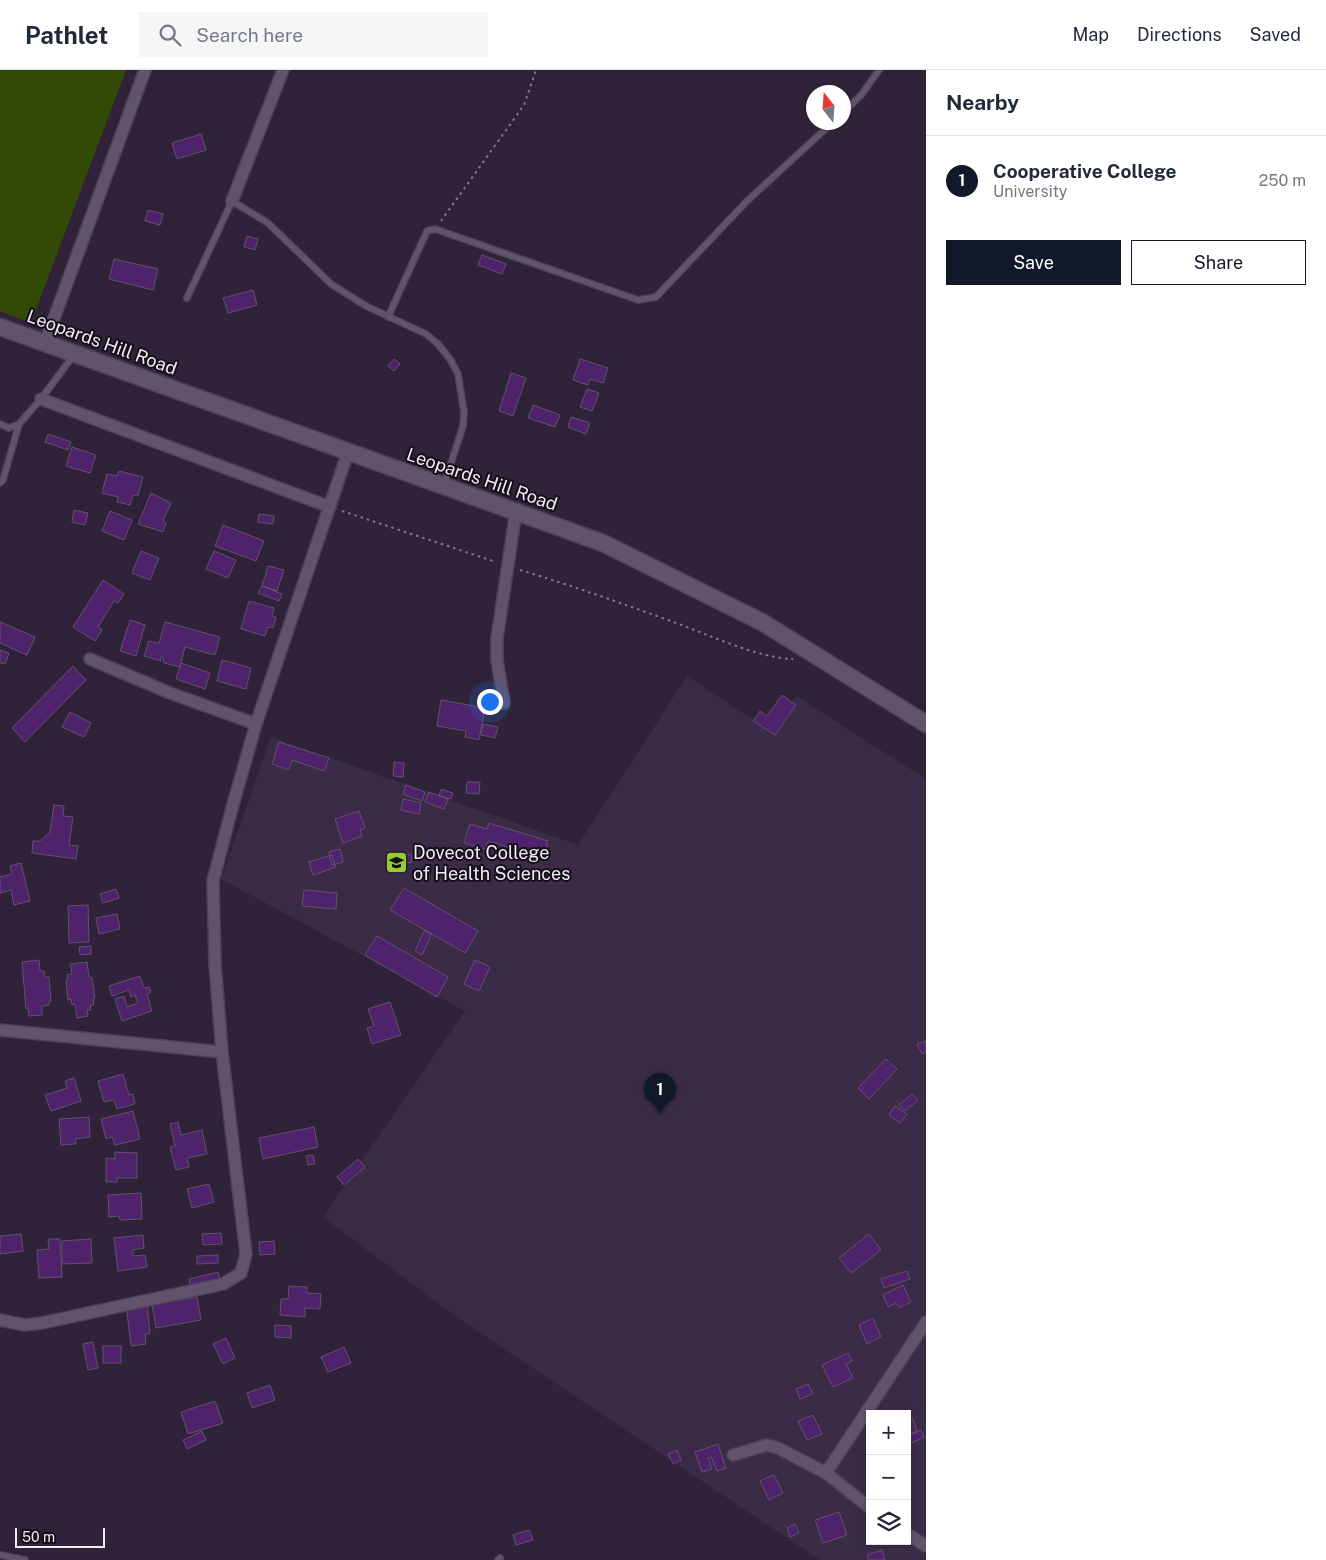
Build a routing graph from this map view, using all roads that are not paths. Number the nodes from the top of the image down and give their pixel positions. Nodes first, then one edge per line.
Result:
1 (145, 70) edge
2 (282, 70) edge
3 (879, 70) edge
4 (851, 105) edge
5 (823, 130) edge
6 (232, 201) junction
7 (187, 298) dead end
8 (388, 317) junction
9 (0, 327) edge
10 (45, 342) junction
11 (75, 353) junction
12 (41, 399) junction
13 (0, 424) edge
14 (19, 424) junction
15 (348, 452) junction
16 (0, 483) edge
17 (444, 487) junction
18 (330, 507) junction
19 (516, 511) junction
20 (90, 660) dead end
21 (504, 703) dead end
22 (256, 724) junction
23 (926, 724) edge
24 (0, 1030) edge
25 (222, 1052) junction
26 (0, 1320) edge
27 (926, 1322) edge
28 (733, 1454) dead end
29 (826, 1473) junction
30 (866, 1505) edge
31 (911, 1537) edge
32 (926, 1546) edge
33 (0, 1555) edge
34 (25, 1560) edge

1 - 10 street
2 - 6 street
3 - 4 lane
5 - 8 lane
6 - 7 lane
6 - 8 lane
8 - 17 lane
9 - 10 main road, Leopards Hill Road
10 - 11 main road, Leopards Hill Road
11 - 12 lane
11 - 15 main road, Leopards Hill Road
12 - 14 lane
12 - 18 street
13 - 14 lane
14 - 16 lane
15 - 17 main road, Leopards Hill Road
15 - 18 street
17 - 19 main road, Leopards Hill Road
18 - 22 street
19 - 21 street
19 - 23 main road, Leopards Hill Road
20 - 22 street
22 - 25 street
24 - 25 street
25 - 26 street
27 - 29 street
28 - 29 street
29 - 30 street
31 - 32 street
33 - 34 lane

